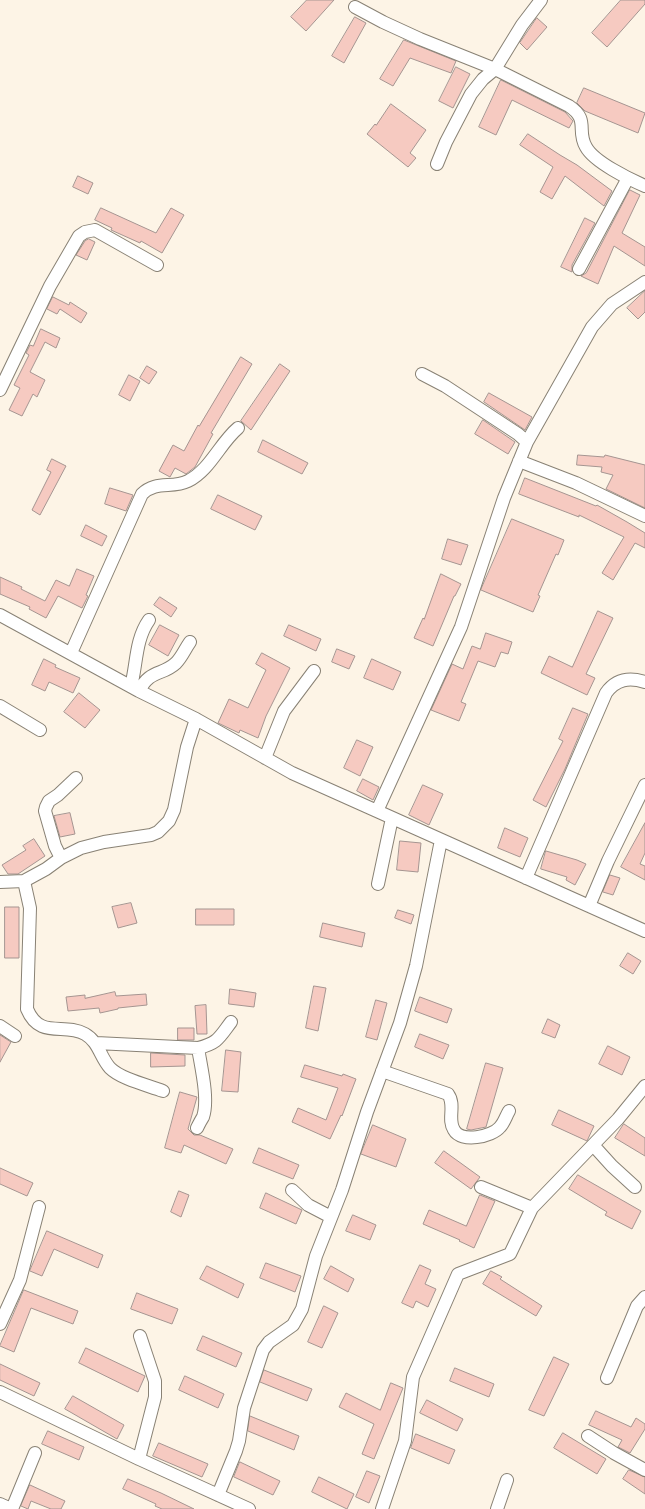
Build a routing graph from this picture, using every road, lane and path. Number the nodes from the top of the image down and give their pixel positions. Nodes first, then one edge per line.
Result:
1 (541, 0) edge
2 (355, 7) dead end
3 (495, 69) junction
4 (437, 164) dead end
5 (628, 178) junction
6 (645, 186) edge
7 (157, 265) dead end
8 (579, 269) dead end
9 (645, 282) edge
10 (422, 374) dead end
11 (0, 390) edge
12 (238, 428) dead end
13 (527, 442) junction
14 (519, 461) junction
15 (645, 516) edge
16 (1, 618) edge
17 (149, 620) dead end
18 (190, 642) dead end
19 (72, 654) junction
20 (314, 671) dead end
21 (645, 682) edge
22 (135, 688) junction
23 (0, 706) edge
24 (196, 719) junction
25 (40, 730) dead end
26 (265, 758) junction
27 (76, 778) dead end
28 (645, 785) edge
29 (376, 811) junction
30 (392, 818) junction
31 (440, 840) junction
32 (61, 858) junction
33 (526, 878) junction
34 (24, 880) junction
35 (0, 882) edge
36 (378, 884) dead end
37 (589, 906) junction
38 (645, 931) edge
39 (231, 1022) dead end
40 (0, 1026) edge
41 (15, 1036) dead end
42 (96, 1043) junction
43 (198, 1048) junction
44 (382, 1071) junction
45 (645, 1086) edge
46 (163, 1091) dead end
47 (509, 1111) dead end
48 (197, 1128) dead end
49 (593, 1145) junction
50 (481, 1187) dead end
51 (635, 1187) dead end
52 (292, 1190) dead end
53 (39, 1207) dead end
54 (532, 1208) junction
55 (331, 1217) junction
56 (645, 1297) edge
57 (0, 1324) edge
58 (140, 1336) dead end
59 (607, 1378) dead end
60 (0, 1392) edge
61 (588, 1436) dead end
62 (35, 1453) dead end
63 (139, 1459) junction
64 (645, 1470) edge
65 (507, 1480) dead end
66 (218, 1495) junction
67 (0, 1504) edge
68 (12, 1509) edge
69 (249, 1509) edge
70 (382, 1509) edge
71 (497, 1509) edge

1 - 3 street
2 - 3 street
3 - 4 street
3 - 5 street
5 - 6 street
5 - 8 street
7 - 11 street
9 - 13 street
10 - 13 street
12 - 19 street
13 - 14 street
14 - 15 street
14 - 29 street
16 - 19 street
17 - 22 street
18 - 22 street
19 - 22 street
20 - 26 street
21 - 33 street
22 - 24 street
23 - 25 street
24 - 26 street
24 - 32 street
26 - 29 street
27 - 32 street
28 - 37 street
29 - 30 street
30 - 31 street
30 - 36 street
31 - 33 street
31 - 44 street
32 - 34 street
33 - 37 street
34 - 35 street
34 - 42 street
37 - 38 street
39 - 43 street
40 - 41 street
42 - 43 street
42 - 46 street
43 - 48 street
44 - 47 street
44 - 55 street
45 - 49 street
49 - 51 street
49 - 54 street
50 - 54 street
52 - 55 street
53 - 57 street
54 - 70 street
55 - 66 street
56 - 59 street
58 - 63 street
60 - 63 street
61 - 64 street
62 - 68 street
63 - 66 street
65 - 71 street
66 - 69 street
67 - 68 street

